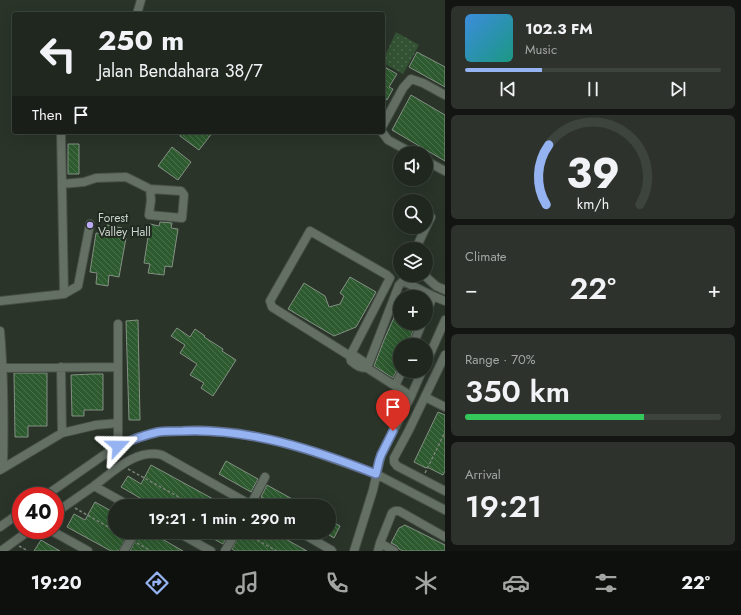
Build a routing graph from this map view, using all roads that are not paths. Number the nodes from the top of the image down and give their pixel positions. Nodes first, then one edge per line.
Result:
1 (141, 0) edge
2 (138, 12) edge
3 (445, 94) edge
4 (385, 121) edge
5 (61, 134) edge
6 (384, 134) edge
7 (399, 146) edge
8 (433, 165) edge
9 (445, 171) edge
10 (62, 184) junction
11 (150, 189) junction
12 (90, 224) dead end
13 (432, 282) edge
14 (445, 290) edge
15 (64, 294) junction
16 (434, 296) joint
17 (0, 301) edge
18 (445, 301) edge
19 (445, 320) edge
20 (118, 324) dead end
21 (0, 331) edge
22 (433, 347) edge
23 (445, 355) edge
24 (350, 356) junction
25 (118, 366) junction
26 (62, 367) junction
27 (3, 368) junction
28 (367, 368) junction
29 (399, 378) edge
30 (419, 378) edge
31 (395, 386) junction
32 (411, 396) junction
33 (425, 397) junction
34 (2, 407) edge
35 (445, 407) edge
36 (118, 423) junction
37 (62, 433) junction
38 (118, 446) junction
39 (2, 469) edge
40 (376, 474) junction
41 (265, 477) dead end
42 (94, 486) junction
43 (58, 487) edge
44 (445, 492) edge
45 (117, 499) edge
46 (239, 499) edge
47 (254, 499) edge
48 (64, 507) edge
49 (445, 510) edge
50 (12, 518) edge
51 (0, 527) edge
52 (445, 537) edge
53 (64, 538) edge
54 (18, 539) edge
55 (131, 539) edge
56 (190, 539) edge
57 (232, 539) edge
58 (312, 539) edge
59 (379, 547) edge
60 (332, 550) edge
61 (1, 551) edge
62 (88, 551) edge
63 (124, 551) edge
64 (211, 551) edge
65 (225, 551) edge
66 (354, 551) edge
67 (394, 551) edge

1 - 2 street
3 - 4 street
5 - 10 street
6 - 7 street
8 - 9 street
10 - 11 street
10 - 15 street
11 - 11 street
12 - 15 street
13 - 14 street
15 - 17 street
16 - 18 street
16 - 28 street
19 - 22 street
20 - 25 street
21 - 27 street
23 - 33 street
24 - 24 street
24 - 28 street
25 - 26 street
25 - 36 street
26 - 27 street
26 - 37 street
27 - 34 street
28 - 31 street
29 - 31 street
30 - 32 street
31 - 32 street
32 - 40 street
33 - 35 street
33 - 44 street
34 - 39 street
36 - 37 street
36 - 38 street
37 - 39 street
38 - 40 street
38 - 43 street
40 - 49 street
40 - 66 street
41 - 47 street
42 - 45 street
42 - 46 street
42 - 48 street
50 - 51 street
52 - 59 street
53 - 62 street
54 - 61 street
55 - 63 street
56 - 64 street
57 - 65 street
58 - 60 street
59 - 67 street

